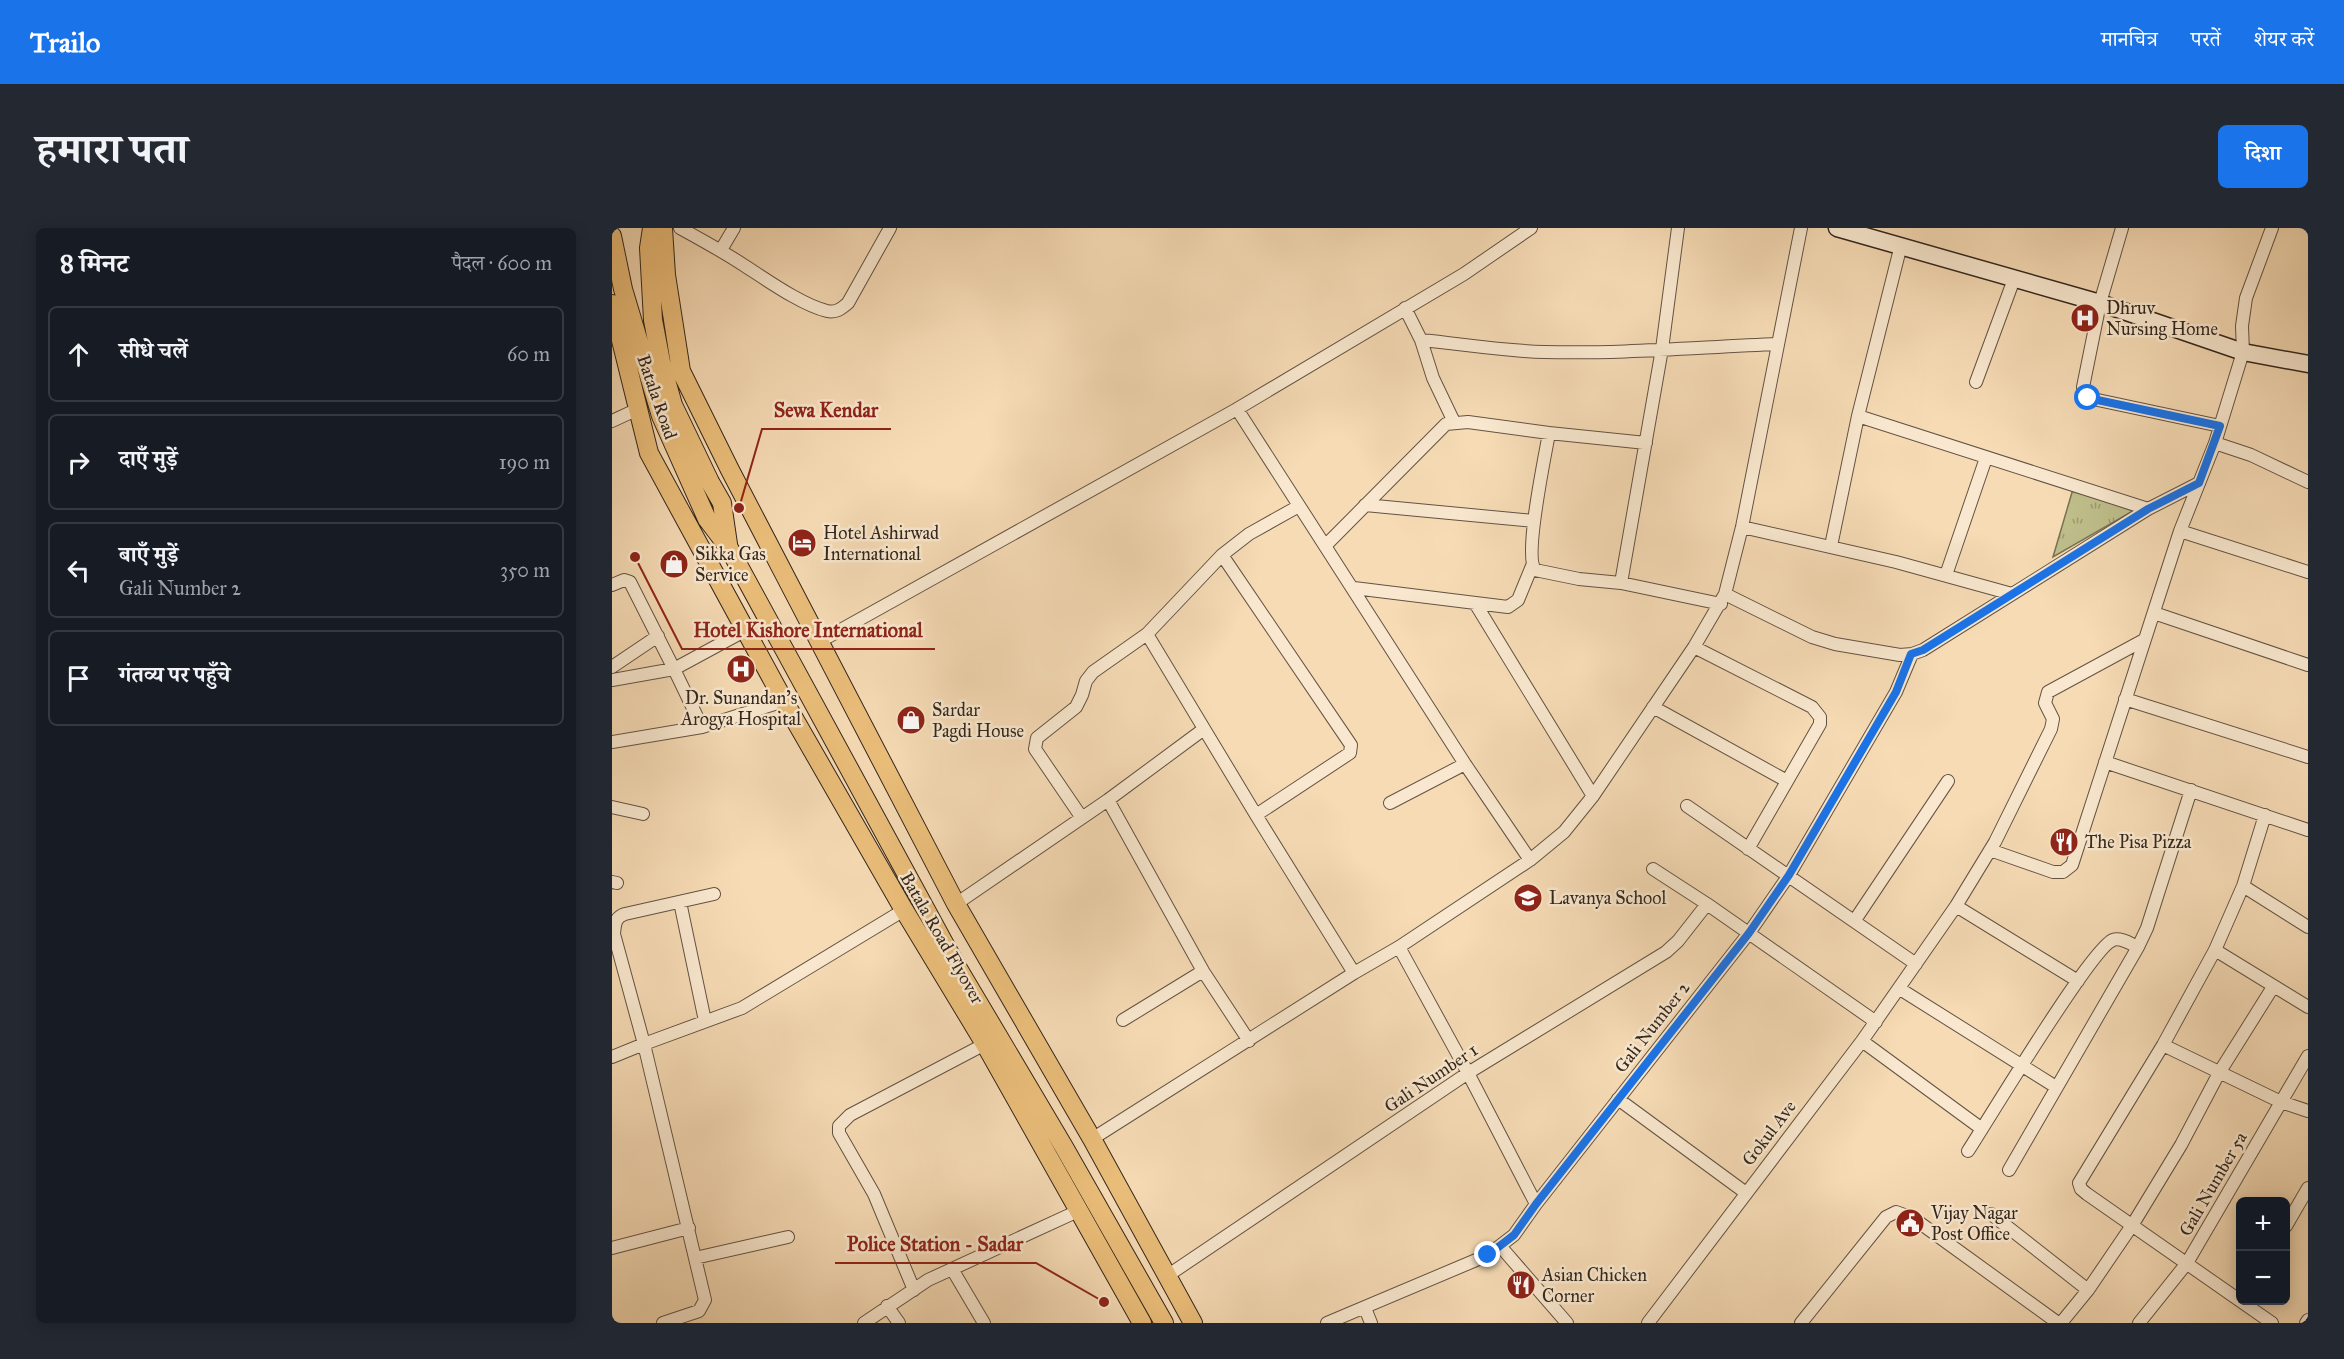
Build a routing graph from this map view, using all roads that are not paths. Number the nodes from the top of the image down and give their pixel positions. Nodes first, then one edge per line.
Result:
1 (652, 228) edge
2 (663, 228) edge
3 (680, 228) edge
4 (734, 228) edge
5 (890, 228) edge
6 (1531, 228) edge
7 (1678, 228) edge
8 (1801, 228) edge
9 (2122, 228) edge
10 (2272, 228) edge
11 (1842, 229) edge
12 (612, 236) edge
13 (1901, 245) junction
14 (721, 250) junction
15 (618, 267) junction
16 (650, 273) junction
17 (2014, 279) junction
18 (2100, 303) junction
19 (612, 304) edge
20 (1405, 308) junction
21 (1421, 340) junction
22 (1778, 344) junction
23 (1662, 349) junction
24 (2243, 352) junction
25 (2308, 364) edge
26 (1976, 382) dead end
27 (638, 409) junction
28 (1237, 409) junction
29 (1858, 416) junction
30 (612, 421) edge
31 (1454, 422) junction
32 (2220, 426) junction
33 (1550, 433) junction
34 (1646, 443) junction
35 (2215, 443) junction
36 (1986, 458) junction
37 (730, 470) junction
38 (710, 482) junction
39 (2308, 482) edge
40 (2199, 483) junction
41 (1365, 505) junction
42 (1299, 506) junction
43 (2148, 509) junction
44 (1534, 520) junction
45 (1742, 528) junction
46 (2180, 531) junction
47 (1326, 545) junction
48 (1830, 546) junction
49 (729, 548) junction
50 (1221, 555) junction
51 (1532, 566) junction
52 (2308, 572) edge
53 (1946, 575) junction
54 (1621, 584) junction
55 (612, 585) edge
56 (1354, 588) junction
57 (2012, 594) junction
58 (1723, 599) junction
59 (1476, 603) junction
60 (2154, 613) junction
61 (746, 630) junction
62 (1147, 634) junction
63 (658, 636) junction
64 (2144, 640) junction
65 (819, 642) junction
66 (1694, 647) junction
67 (1911, 654) junction
68 (2308, 665) edge
69 (612, 666) edge
70 (674, 669) junction
71 (612, 680) edge
72 (2125, 699) junction
73 (784, 701) junction
74 (1653, 707) junction
75 (702, 728) junction
76 (1204, 729) junction
77 (612, 742) edge
78 (2308, 757) edge
79 (2105, 762) junction
80 (1466, 764) junction
81 (1787, 781) junction
82 (1948, 781) dead end
83 (2192, 790) junction
84 (1593, 796) junction
85 (1108, 800) junction
86 (1390, 803) dead end
87 (1688, 806) dead end
88 (612, 807) edge
89 (643, 814) dead end
90 (2265, 815) junction
91 (1256, 816) junction
92 (1082, 818) junction
93 (2308, 830) edge
94 (1748, 849) junction
95 (1990, 850) junction
96 (1530, 860) junction
97 (1653, 869) dead end
98 (1789, 875) junction
99 (2243, 886) junction
100 (714, 894) dead end
101 (680, 902) junction
102 (956, 904) junction
103 (1707, 904) junction
104 (1956, 906) junction
105 (904, 910) junction
106 (1855, 920) junction
107 (2308, 927) edge
108 (1749, 933) junction
109 (1399, 947) junction
110 (2138, 947) junction
111 (2215, 950) junction
112 (1916, 964) junction
113 (1203, 971) junction
114 (1354, 973) junction
115 (2078, 981) junction
116 (2273, 987) junction
117 (1899, 989) junction
118 (2308, 1007) edge
119 (1123, 1020) dead end
120 (705, 1021) junction
121 (1876, 1022) junction
122 (1249, 1041) junction
123 (1862, 1041) junction
124 (644, 1044) junction
125 (985, 1044) junction
126 (2163, 1045) junction
127 (2308, 1056) edge
128 (612, 1057) edge
129 (2021, 1065) junction
130 (1468, 1073) junction
131 (2219, 1073) junction
132 (2056, 1087) junction
133 (1618, 1099) junction
134 (2282, 1102) junction
135 (2308, 1112) edge
136 (1982, 1129) junction
137 (1092, 1139) junction
138 (1968, 1152) dead end
139 (2009, 1170) dead end
140 (2308, 1188) edge
141 (1746, 1193) junction
142 (1536, 1204) junction
143 (1078, 1211) junction
144 (1991, 1214) dead end
145 (2290, 1219) edge
146 (2133, 1224) junction
147 (688, 1228) junction
148 (788, 1237) dead end
149 (1501, 1247) junction
150 (612, 1248) edge
151 (695, 1258) junction
152 (2187, 1263) junction
153 (952, 1269) junction
154 (1167, 1276) junction
155 (914, 1290) junction
156 (2088, 1290) junction
157 (2236, 1297) edge
158 (2247, 1305) edge
159 (887, 1306) junction
160 (1365, 1308) junction
161 (686, 1320) edge
162 (663, 1323) edge
163 (864, 1323) edge
164 (899, 1323) edge
165 (984, 1323) edge
166 (1142, 1323) edge
167 (1164, 1323) edge
168 (1193, 1323) edge
169 (1327, 1323) edge
170 (1371, 1323) edge
171 (1567, 1323) edge
172 (1648, 1323) edge
173 (1801, 1323) edge
174 (2059, 1323) edge
175 (2139, 1323) edge
176 (2272, 1323) edge

1 - 16 main road
2 - 37 main road
3 - 14 street
4 - 14 street
5 - 14 street
6 - 20 street
7 - 23 street
8 - 22 street
9 - 18 street
10 - 24 street
11 - 13 street
12 - 15 main road, Batala Road
13 - 17 street
13 - 29 street
15 - 16 main road
15 - 49 main road, Batala Road
16 - 38 main road
17 - 18 street
17 - 26 street
18 - 24 street
18 - 32 street
19 - 27 main road
20 - 21 street
20 - 28 street
21 - 23 street
21 - 31 street
22 - 23 street
22 - 45 street
23 - 34 street
24 - 25 street
24 - 32 street
27 - 30 street
27 - 61 main road
28 - 42 street
28 - 65 street
29 - 36 street
29 - 48 street
31 - 33 street
31 - 41 street
32 - 35 street
33 - 34 street
33 - 44 street
34 - 54 street
35 - 39 street
35 - 40 street
36 - 43 street
36 - 53 street
37 - 38 main road
37 - 65 main road
38 - 49 main road
40 - 43 street
40 - 46 street
41 - 44 street
41 - 47 street
42 - 47 street
42 - 50 street
43 - 57 street
44 - 51 street
45 - 48 street
45 - 58 street
46 - 52 street
46 - 60 street
47 - 56 street
48 - 53 street
49 - 167 main road, Batala Road Flyover
50 - 62 street
50 - 91 street
51 - 54 street
51 - 59 street
53 - 57 street
54 - 58 street
55 - 63 street
56 - 59 street
56 - 80 street
57 - 67 street
58 - 66 street
58 - 67 street
59 - 84 street
60 - 64 street
60 - 68 street
61 - 70 street
61 - 73 main road
62 - 76 street
62 - 92 street
63 - 69 street
63 - 70 street
64 - 72 street
64 - 95 street, Gokul Ave
65 - 102 main road
66 - 74 street
66 - 81 street
67 - 98 street, Gali Number 2
70 - 71 street
70 - 75 street
72 - 78 street
72 - 79 street
73 - 75 street
73 - 105 main road
74 - 81 street
74 - 84 street
75 - 77 street
76 - 85 street
76 - 91 street
79 - 83 street
79 - 95 street
80 - 86 street
80 - 96 street
81 - 94 street
82 - 106 street
83 - 90 street
83 - 110 street
84 - 96 street
85 - 92 street
85 - 113 street
87 - 94 street
88 - 89 street
90 - 93 street
90 - 99 street
91 - 114 street
92 - 102 street
94 - 98 street
95 - 104 street, Gokul Ave
96 - 109 street
97 - 103 street
98 - 106 street
98 - 108 street, Gali Number 2
99 - 107 street
99 - 111 street
100 - 101 street
101 - 120 street
101 - 124 street
102 - 137 main road
103 - 108 street
103 - 130 street, Gali Number 1
104 - 112 street, Gokul Ave
104 - 115 street
105 - 120 street
105 - 125 main road
106 - 112 street
108 - 121 street
108 - 133 street, Gali Number 2
109 - 114 street
109 - 130 street
110 - 115 street
110 - 132 street
111 - 116 street
111 - 126 street
112 - 117 street, Gokul Ave
113 - 119 street
113 - 122 street
114 - 122 street
115 - 129 street
116 - 118 street
116 - 131 street
117 - 121 street, Gokul Ave
117 - 129 street
120 - 124 street
121 - 123 street, Gokul Ave
122 - 137 street
123 - 136 street
123 - 141 street, Gokul Ave
124 - 128 street
124 - 147 street
125 - 143 main road
125 - 155 street
126 - 131 street
126 - 146 street
127 - 134 street, Gali Number 5a
129 - 132 street
129 - 136 street
130 - 142 street
130 - 154 street, Gali Number 1
131 - 134 street
131 - 146 street
132 - 139 street
133 - 141 street
133 - 142 street, Gali Number 2
134 - 135 street
134 - 152 street, Gali Number 5a
136 - 138 street
137 - 154 main road
140 - 145 street
141 - 172 street, Gokul Ave
142 - 149 street, Gali Number 2
143 - 153 street
143 - 166 main road
144 - 156 street
146 - 152 street
146 - 156 street
147 - 150 street
147 - 151 street
148 - 151 street
149 - 160 street, Gali Number 2
149 - 171 street
151 - 161 street
152 - 157 street
152 - 175 street, Gali Number 5a
153 - 155 street
153 - 165 street
154 - 168 main road
155 - 159 street
156 - 174 street
158 - 176 street
159 - 163 street
159 - 164 street
160 - 169 street, Gali Number 2
160 - 170 street
161 - 162 street
173 - 174 street

